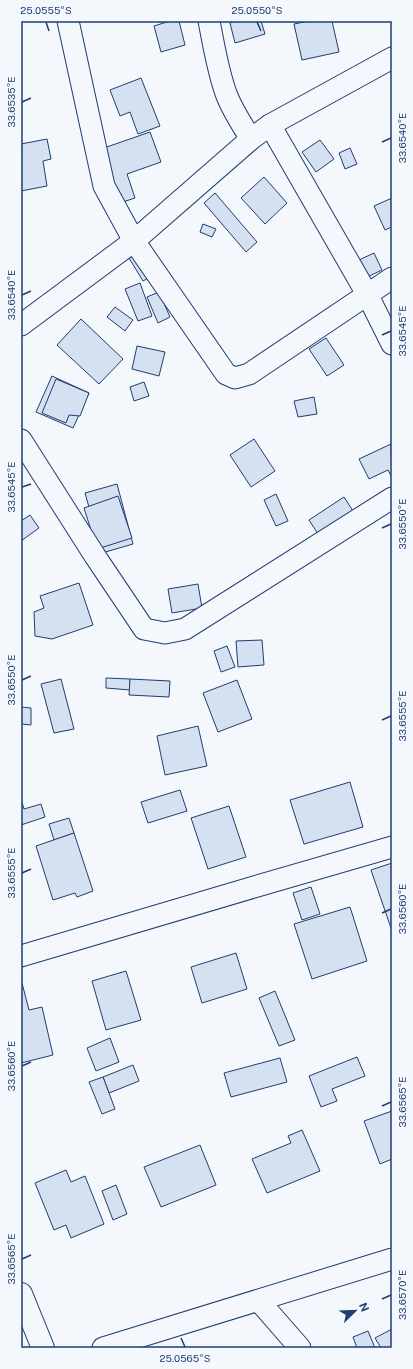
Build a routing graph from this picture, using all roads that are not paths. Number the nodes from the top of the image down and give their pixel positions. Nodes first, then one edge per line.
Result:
1 (68, 21) edge
2 (209, 21) edge
3 (392, 58) edge
4 (270, 125) junction
5 (251, 139) junction
6 (134, 241) junction
7 (392, 278) edge
8 (368, 294) junction
9 (21, 325) edge
10 (392, 344) edge
11 (21, 440) edge
12 (392, 498) edge
13 (392, 848) edge
14 (21, 956) edge
15 (392, 1259) edge
16 (21, 1294) edge
17 (258, 1300) junction
18 (43, 1348) edge
19 (104, 1348) edge
20 (300, 1348) edge

1 - 6 street
2 - 5 street
3 - 4 street
4 - 5 street
4 - 8 street
5 - 6 street
6 - 8 street
6 - 9 street
7 - 8 street
8 - 10 street
11 - 12 street
13 - 14 street
15 - 17 street
16 - 18 highway
17 - 19 street
17 - 20 street

